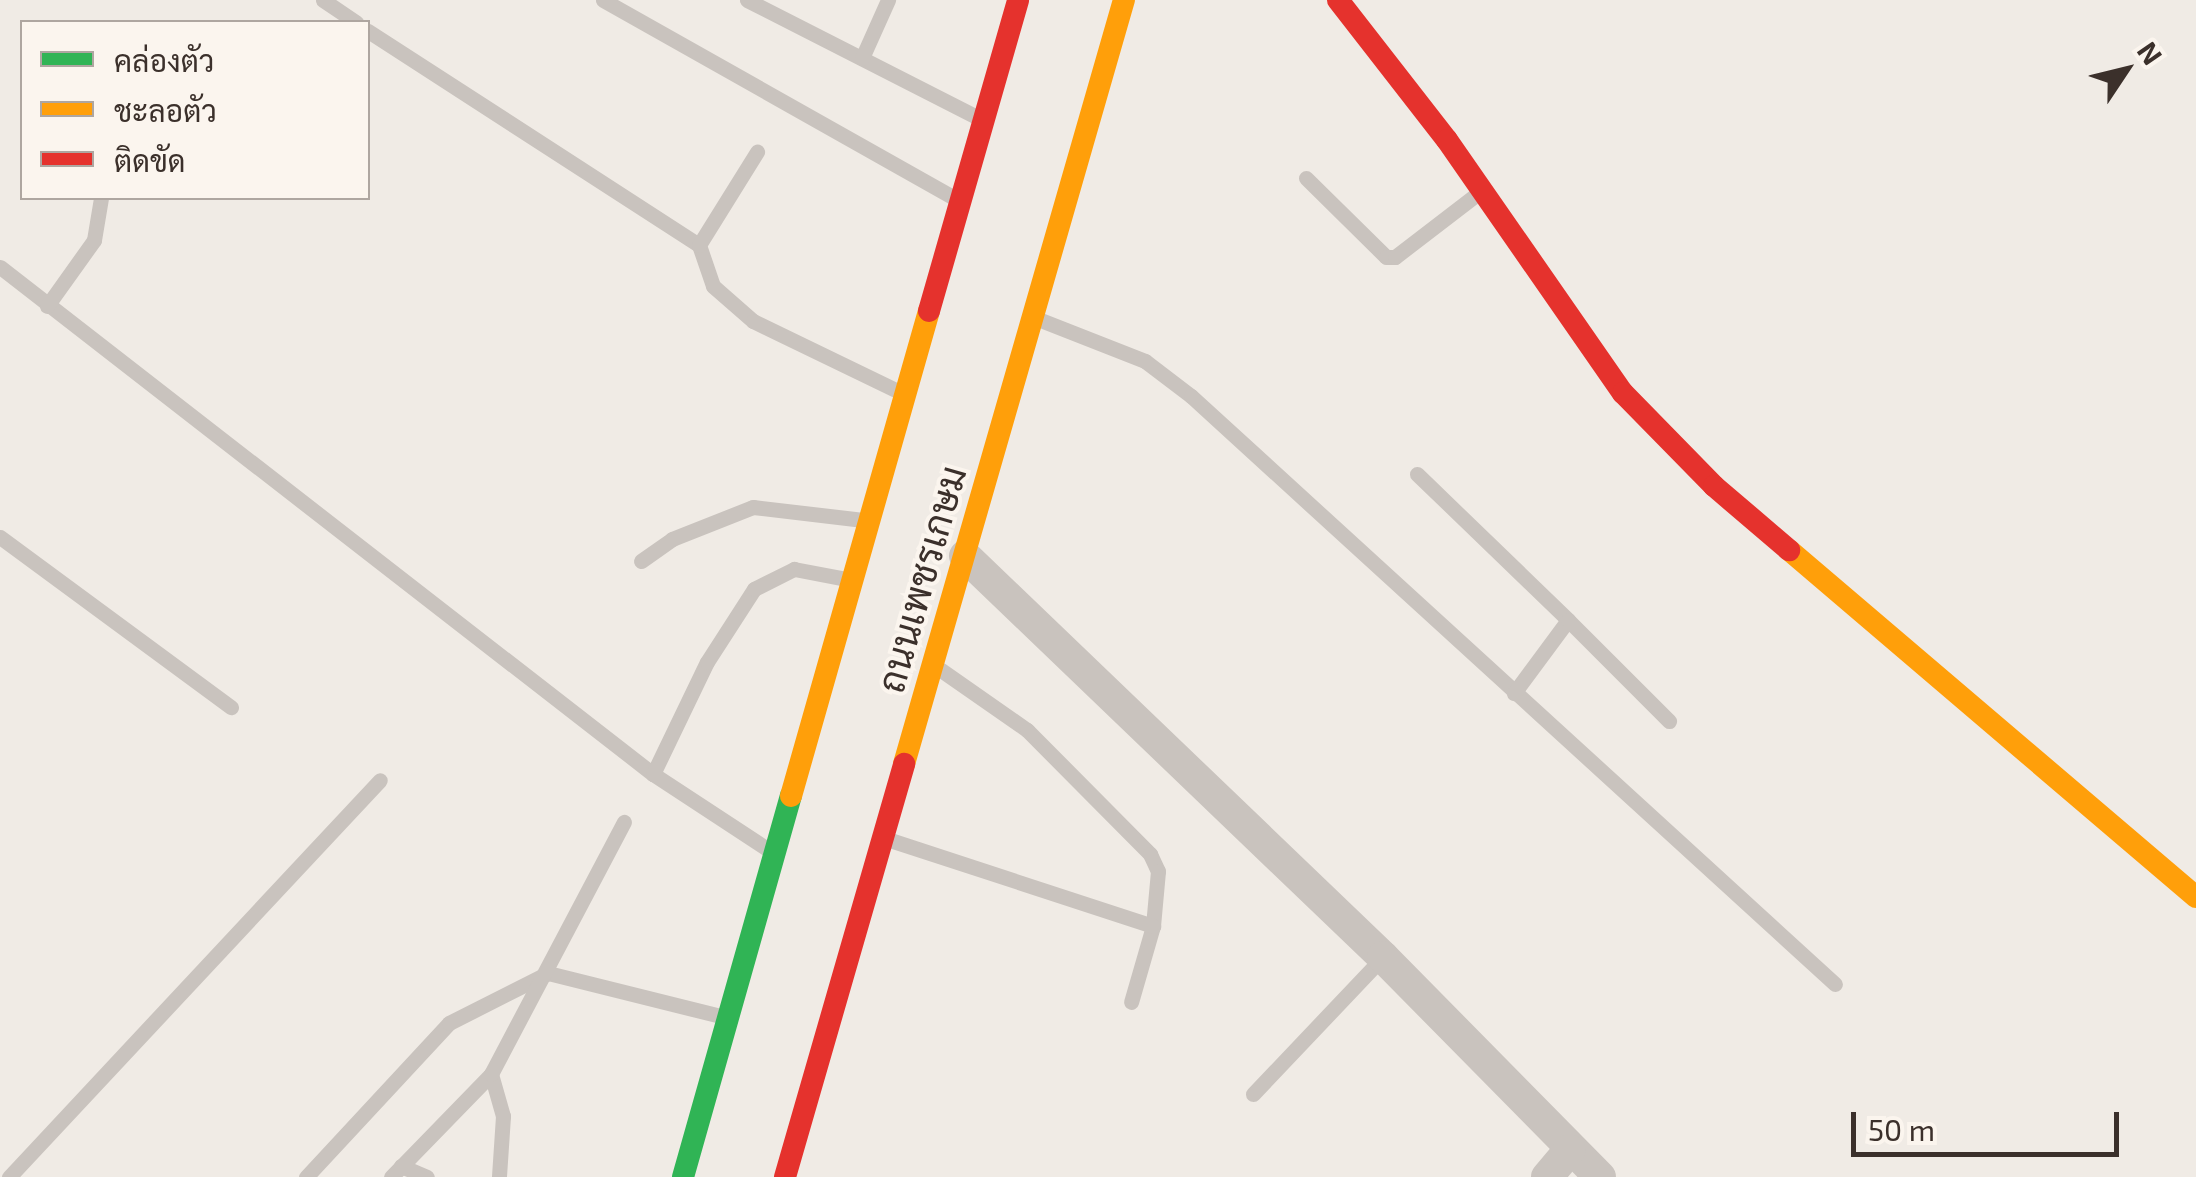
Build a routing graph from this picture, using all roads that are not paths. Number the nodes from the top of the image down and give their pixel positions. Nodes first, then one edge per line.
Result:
1 (323, 0) edge
2 (603, 0) edge
3 (747, 0) edge
4 (888, 0) edge
5 (1018, 0) edge
6 (1124, 0) edge
7 (1347, 4) edge
8 (353, 20) edge
9 (370, 32) edge
10 (862, 58) junction
11 (983, 119) junction
12 (757, 152) dead end
13 (1306, 178) dead end
14 (1482, 190) junction
15 (102, 200) edge
16 (958, 200) junction
17 (699, 245) junction
18 (0, 267) edge
19 (47, 306) junction
20 (1030, 316) junction
21 (904, 394) junction
22 (1417, 474) dead end
23 (868, 520) junction
24 (0, 537) edge
25 (964, 556) junction
26 (641, 561) dead end
27 (853, 580) junction
28 (1568, 620) junction
29 (933, 666) junction
30 (1514, 693) junction
31 (231, 707) dead end
32 (1669, 721) dead end
33 (654, 774) junction
34 (380, 780) dead end
35 (624, 822) dead end
36 (886, 839) junction
37 (777, 856) junction
38 (2196, 897) edge
39 (1153, 926) junction
40 (1383, 956) junction
41 (548, 973) junction
42 (1835, 984) dead end
43 (1131, 1002) dead end
44 (730, 1018) junction
45 (491, 1074) junction
46 (1253, 1094) dead end
47 (1570, 1150) junction
48 (396, 1172) edge
49 (9, 1177) edge
50 (306, 1177) edge
51 (428, 1177) edge
52 (498, 1177) edge
53 (683, 1177) edge
54 (784, 1177) edge
55 (1547, 1177) edge
56 (1600, 1177) edge

1 - 8 lane
2 - 16 lane
3 - 10 lane
4 - 10 lane
5 - 11 main road, ถนนเพชรเกษม
6 - 20 main road, ถนนเพชรเกษม
7 - 14 main road
9 - 17 lane
10 - 11 lane
11 - 16 main road, ถนนเพชรเกษม
12 - 17 lane
13 - 14 lane
14 - 38 main road
15 - 19 lane
16 - 21 main road, ถนนเพชรเกษม
17 - 21 lane
18 - 19 lane
19 - 33 lane
20 - 25 main road, ถนนเพชรเกษม
20 - 30 lane
21 - 23 main road, ถนนเพชรเกษม
22 - 28 lane
23 - 26 lane
23 - 27 main road, ถนนเพชรเกษม
24 - 31 lane
25 - 29 main road, ถนนเพชรเกษม
25 - 40 street
27 - 33 lane
27 - 37 main road, ถนนเพชรเกษม
28 - 30 lane
28 - 32 lane
29 - 36 main road, ถนนเพชรเกษม
29 - 39 lane
30 - 42 lane
33 - 37 lane
34 - 49 lane
35 - 41 lane
36 - 39 lane
36 - 54 main road, ถนนเพชรเกษม
37 - 44 main road, ถนนเพชรเกษม
39 - 43 lane
40 - 46 lane
40 - 47 street
41 - 44 lane
41 - 45 lane
41 - 50 lane
44 - 53 main road, ถนนเพชรเกษม
45 - 48 lane
45 - 52 lane
47 - 55 street
47 - 56 street
48 - 51 lane

